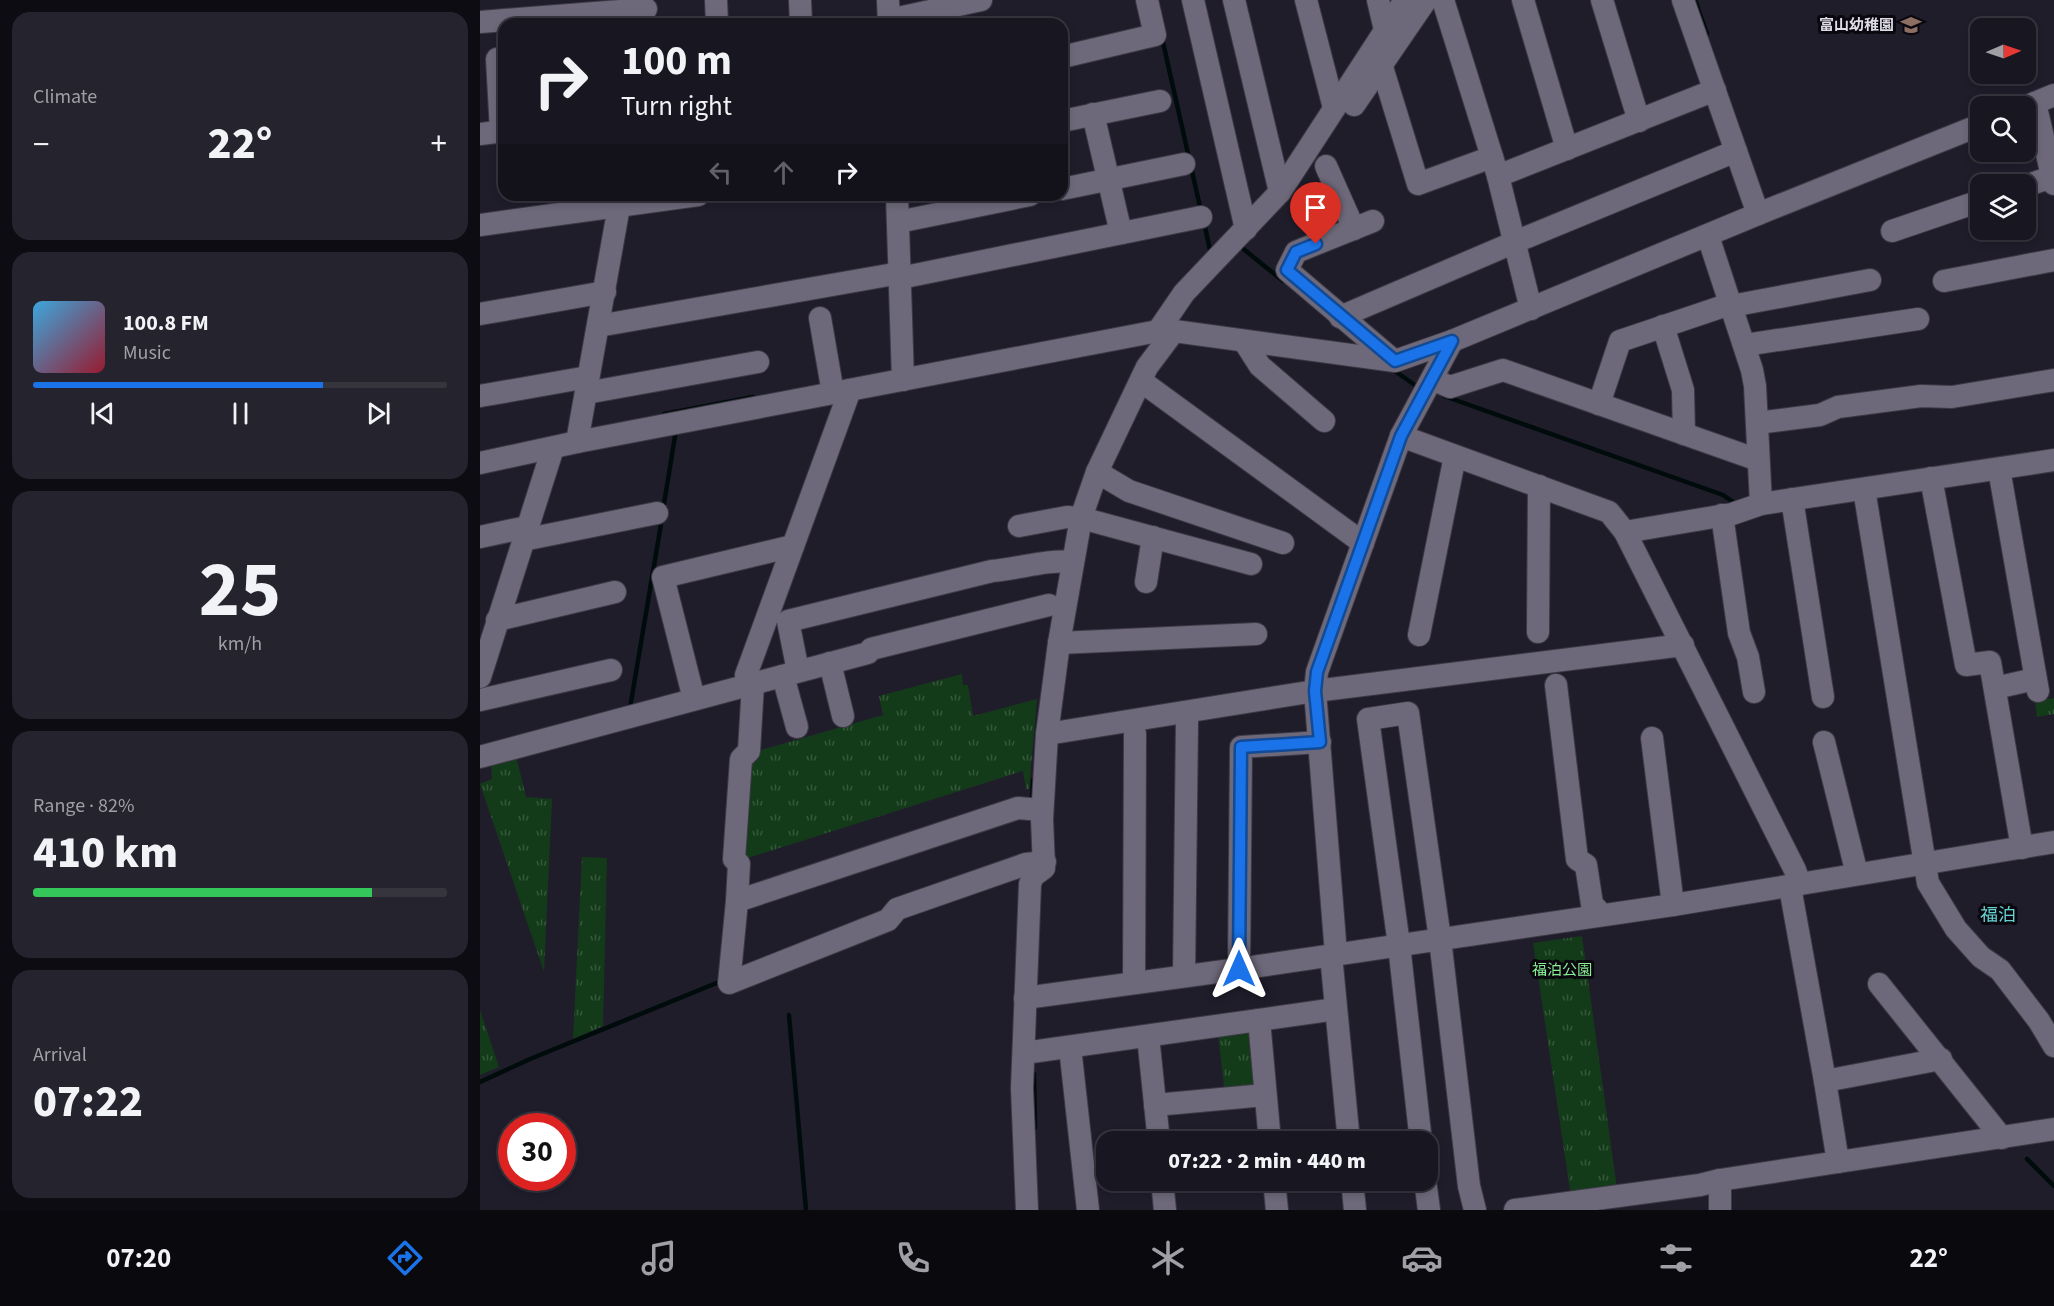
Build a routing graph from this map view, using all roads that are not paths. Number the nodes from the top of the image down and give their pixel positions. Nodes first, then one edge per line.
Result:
1 (716, 0) edge
2 (800, 0) edge
3 (981, 0) edge
4 (1147, 0) edge
5 (1193, 0) edge
6 (1234, 0) edge
7 (1306, 0) edge
8 (1378, 0) edge
9 (1405, 0) edge
10 (1426, 0) edge
11 (1443, 0) edge
12 (1523, 0) edge
13 (1602, 0) edge
14 (1683, 0) edge
15 (646, 11) edge
16 (888, 15) edge
17 (540, 18) edge
18 (717, 18) edge
19 (801, 18) edge
20 (498, 21) edge
21 (480, 22) edge
22 (1391, 34) junction
23 (1068, 56) edge
24 (494, 60) edge
25 (1381, 64) junction
26 (1715, 90) junction
27 (1160, 101) dead end
28 (2038, 102) edge
29 (1344, 107) junction
30 (1093, 114) junction
31 (1068, 120) edge
32 (1639, 120) junction
33 (1970, 129) edge
34 (495, 132) edge
35 (1567, 149) junction
36 (1736, 151) junction
37 (1184, 164) dead end
38 (1326, 166) dead end
39 (1495, 166) junction
40 (1108, 179) junction
41 (2053, 180) edge
42 (2036, 184) edge
43 (1068, 188) edge
44 (1280, 192) junction
45 (620, 201) edge
46 (897, 201) edge
47 (1001, 201) edge
48 (1970, 204) edge
49 (1758, 214) junction
50 (1201, 217) dead end
51 (898, 222) junction
52 (480, 225) edge
53 (1246, 229) junction
54 (1892, 231) dead end
55 (1121, 234) junction
56 (1708, 236) junction
57 (1515, 242) junction
58 (2054, 260) edge
59 (900, 276) junction
60 (1870, 280) dead end
61 (1944, 281) dead end
62 (605, 292) junction
63 (1735, 305) junction
64 (1531, 309) junction
65 (480, 314) edge
66 (1340, 317) junction
67 (820, 318) dead end
68 (1918, 320) dead end
69 (598, 326) junction
70 (1663, 326) junction
71 (1166, 331) junction
72 (1244, 340) junction
73 (1452, 341) junction
74 (1750, 345) junction
75 (1395, 361) junction
76 (758, 362) dead end
77 (903, 374) junction
78 (2054, 380) edge
79 (1141, 381) junction
80 (587, 385) junction
81 (837, 387) junction
82 (1427, 387) junction
83 (480, 396) edge
84 (1599, 404) junction
85 (1324, 421) dead end
86 (1762, 423) junction
87 (1684, 434) junction
88 (578, 436) junction
89 (1401, 436) junction
90 (553, 448) junction
91 (1455, 456) junction
92 (1758, 460) junction
93 (2054, 460) edge
94 (480, 463) edge
95 (1097, 472) junction
96 (1999, 474) junction
97 (1933, 484) junction
98 (1539, 486) junction
99 (1865, 493) junction
100 (1793, 504) junction
101 (1741, 510) junction
102 (657, 513) dead end
103 (1075, 518) junction
104 (1019, 526) dead end
105 (522, 530) junction
106 (1624, 532) junction
107 (480, 537) edge
108 (1153, 537) junction
109 (1283, 543) dead end
110 (1363, 543) junction
111 (793, 546) junction
112 (1067, 562) junction
113 (1251, 564) dead end
114 (1146, 582) dead end
115 (615, 592) dead end
116 (1049, 605) dead end
117 (492, 614) edge
118 (1538, 632) dead end
119 (1256, 634) dead end
120 (1419, 634) dead end
121 (1059, 643) junction
122 (1683, 645) junction
123 (830, 663) junction
124 (794, 668) junction
125 (611, 670) dead end
126 (480, 677) edge
127 (748, 681) junction
128 (1556, 685) dead end
129 (1995, 688) junction
130 (1315, 691) junction
131 (693, 692) junction
132 (1754, 692) dead end
133 (1823, 697) dead end
134 (480, 700) edge
135 (843, 716) dead end
136 (1187, 721) dead end
137 (797, 727) dead end
138 (1047, 734) junction
139 (1135, 734) dead end
140 (1652, 738) dead end
141 (1320, 742) junction
142 (1824, 742) dead end
143 (480, 758) edge
144 (1034, 809) junction
145 (2054, 842) edge
146 (2022, 848) junction
147 (1045, 862) junction
148 (1925, 869) junction
149 (1857, 874) junction
150 (1793, 892) junction
151 (737, 901) junction
152 (1673, 905) junction
153 (1730, 911) dead end
154 (1602, 915) junction
155 (1441, 945) junction
156 (1400, 951) junction
157 (1333, 958) junction
158 (1239, 969) junction
159 (1184, 976) junction
160 (1134, 983) junction
161 (1879, 984) dead end
162 (1031, 997) junction
163 (1336, 1009) junction
164 (1259, 1020) junction
165 (1148, 1036) junction
166 (2054, 1046) edge
167 (1070, 1047) junction
168 (1030, 1053) junction
169 (1941, 1059) junction
170 (1825, 1080) junction
171 (1265, 1095) junction
172 (1155, 1105) junction
173 (2054, 1129) edge
174 (1158, 1131) edge
175 (1268, 1131) edge
176 (1348, 1131) edge
177 (1420, 1131) edge
178 (2002, 1138) junction
179 (1838, 1162) junction
180 (1163, 1191) edge
181 (1275, 1191) edge
182 (1353, 1191) edge
183 (1426, 1191) edge
184 (1720, 1192) edge
185 (1027, 1210) edge
186 (1088, 1210) edge
187 (1165, 1210) edge
188 (1277, 1210) edge
189 (1355, 1210) edge
190 (1429, 1210) edge
191 (1475, 1210) edge
192 (1515, 1210) edge

1 - 18 street
2 - 19 street
3 - 16 street
4 - 23 street
5 - 53 street
6 - 44 street
7 - 29 street
8 - 22 street
9 - 22 street
10 - 22 street
11 - 39 street
12 - 35 street
13 - 32 street
14 - 26 street
15 - 17 street
20 - 21 street
22 - 25 street
22 - 29 street
24 - 34 street
25 - 29 street
25 - 39 street
26 - 32 street
26 - 36 street
27 - 30 street
28 - 41 street
29 - 44 street
30 - 31 street
30 - 40 street
32 - 35 street
33 - 49 street
35 - 39 street
36 - 49 street
36 - 57 street
37 - 40 street
38 - 66 street
39 - 57 street
40 - 43 street
40 - 55 street
41 - 42 street
44 - 53 street
45 - 52 street
45 - 62 street
46 - 51 street
47 - 51 street
48 - 54 street
49 - 56 street
50 - 55 street
51 - 59 street
53 - 71 street
55 - 59 street
56 - 63 street
56 - 64 street
57 - 64 street
57 - 66 street
58 - 61 street
59 - 69 street
59 - 77 street
60 - 63 street
62 - 65 street
62 - 69 street
63 - 70 street
63 - 74 street
64 - 73 street
66 - 75 street
67 - 81 street
68 - 74 street
69 - 80 street
70 - 84 street
70 - 87 street
71 - 72 street
71 - 77 street
71 - 79 street
72 - 75 street
72 - 85 street
73 - 75 street
73 - 82 street
74 - 86 street
76 - 80 street
77 - 81 street
78 - 86 street
79 - 95 street
79 - 110 street
80 - 83 street
80 - 88 street
81 - 88 street
81 - 111 street
82 - 84 street
82 - 89 street
84 - 87 street
86 - 92 street
87 - 92 street
88 - 90 street
89 - 91 street
89 - 110 street
90 - 94 street
90 - 105 street
91 - 98 street
91 - 120 street
92 - 101 street
93 - 96 street
95 - 103 street
95 - 109 street
96 - 97 street
96 - 129 street
97 - 99 street
97 - 129 street
98 - 106 street
98 - 118 street
99 - 100 street
99 - 148 street
100 - 101 street
100 - 133 street
101 - 106 street
101 - 132 street
102 - 105 street
103 - 104 street
103 - 108 street
103 - 112 street
105 - 107 street
105 - 117 street
106 - 122 street
108 - 113 street
108 - 114 street
110 - 130 street
111 - 127 street
111 - 131 street
112 - 121 street
112 - 124 street
115 - 117 street
116 - 123 street
117 - 126 street
119 - 121 street
121 - 138 street
122 - 130 street
122 - 150 street
123 - 124 street
123 - 135 street
124 - 127 street
124 - 137 street
125 - 134 street
127 - 131 street
127 - 151 street
128 - 154 street
129 - 146 street
130 - 138 street
130 - 141 street
131 - 143 street
136 - 159 street
138 - 144 street
139 - 160 street
140 - 152 street
141 - 157 street
141 - 158 street
142 - 149 street
144 - 147 street
144 - 151 street
145 - 146 street
146 - 148 street
147 - 151 street
147 - 162 street
148 - 149 street
148 - 166 street
149 - 150 street
150 - 152 street
150 - 153 street
150 - 170 street
152 - 154 street
154 - 155 street
155 - 156 street
155 - 156 street
155 - 191 street
156 - 157 street
156 - 177 street
157 - 158 street
157 - 163 street
158 - 159 street
159 - 160 street
160 - 162 street
161 - 169 street
162 - 168 street
163 - 164 street
163 - 176 street
164 - 165 street
164 - 171 street
165 - 167 street
165 - 172 street
167 - 168 street
167 - 186 street
168 - 185 street
169 - 170 street
169 - 178 street
170 - 179 street
171 - 172 street
171 - 175 street
172 - 174 street
173 - 178 street
178 - 179 street
179 - 184 street
180 - 187 street
181 - 188 street
182 - 189 street
183 - 190 street
184 - 192 street

